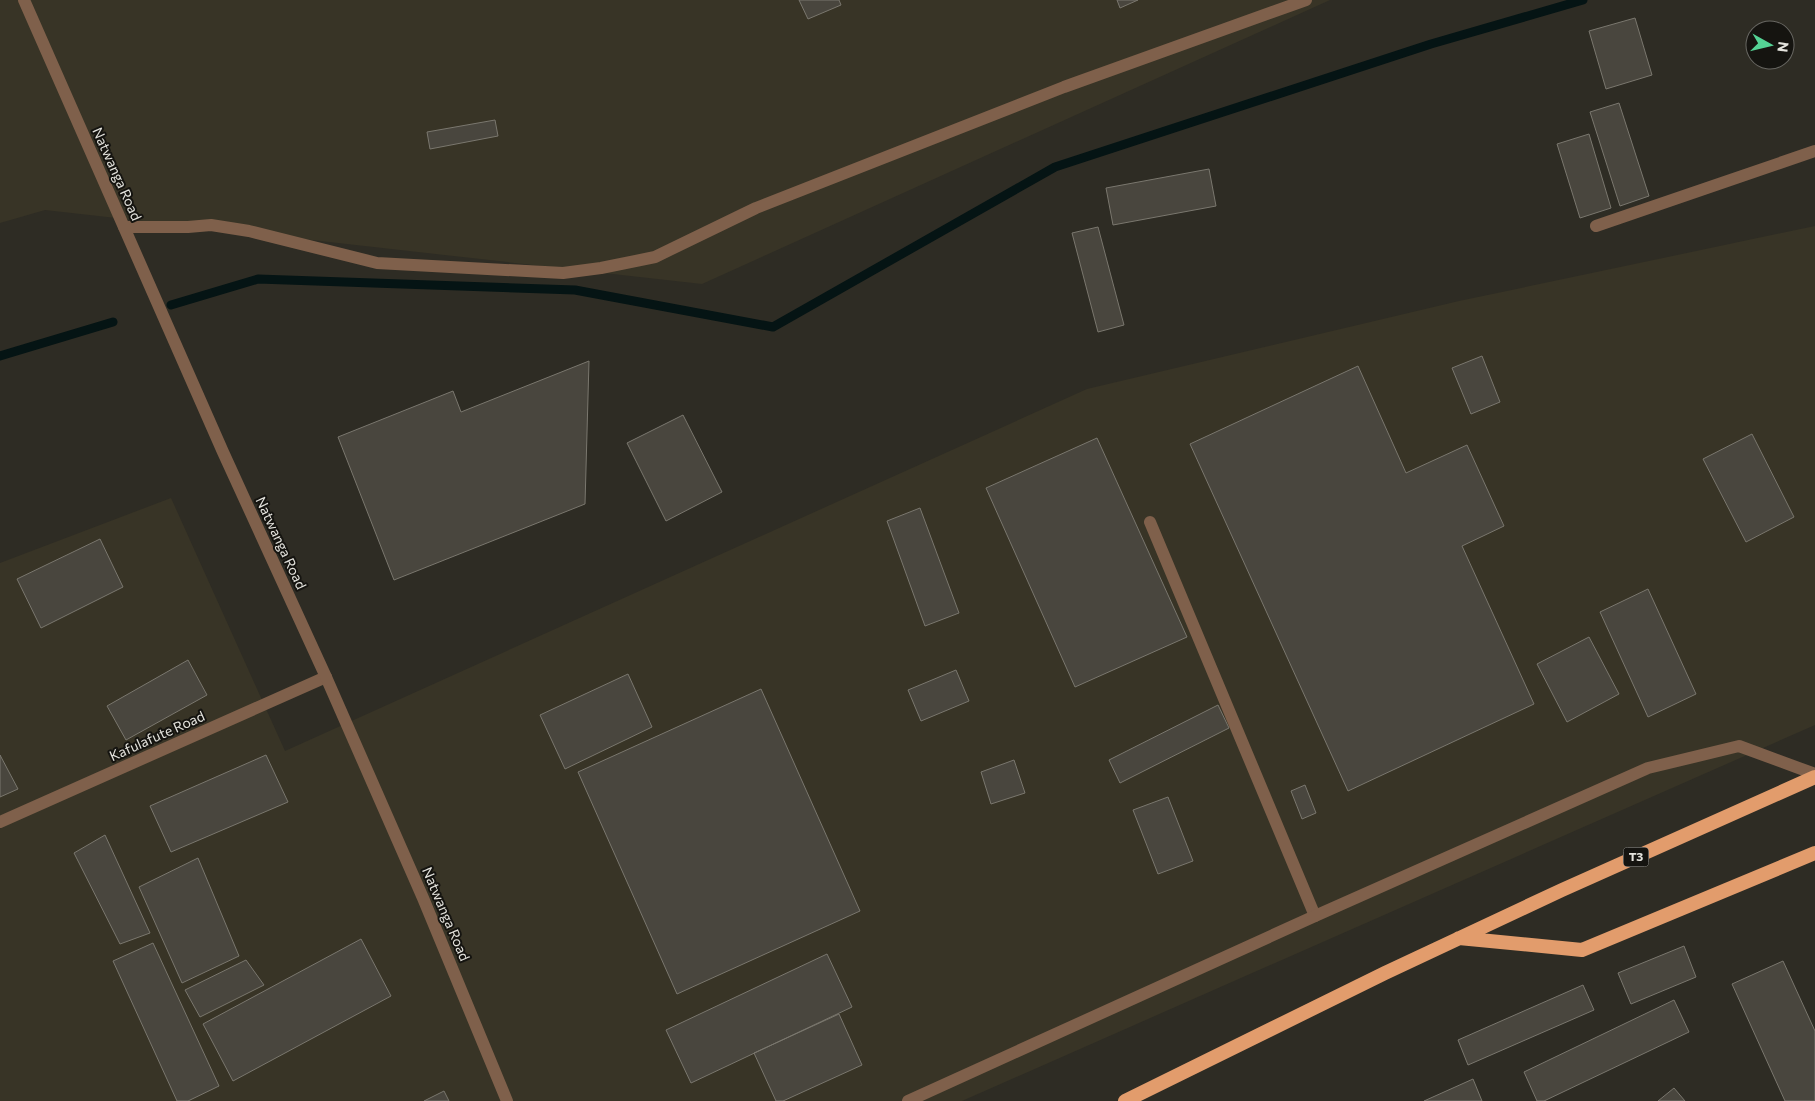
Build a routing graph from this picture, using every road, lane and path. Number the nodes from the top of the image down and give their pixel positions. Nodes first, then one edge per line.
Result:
1 (24, 0) edge
2 (1306, 0) edge
3 (1815, 151) edge
4 (1596, 226) dead end
5 (124, 227) junction
6 (1150, 522) dead end
7 (326, 677) junction
8 (1815, 776) edge
9 (0, 822) edge
10 (1815, 853) edge
11 (1315, 916) junction
12 (1458, 938) junction
13 (507, 1101) edge
14 (908, 1101) edge
15 (1125, 1101) edge

1 - 5 street, Natwanga Road
2 - 5 street
3 - 4 street
5 - 7 street, Natwanga Road
6 - 11 street
7 - 9 street, Kafulafute Road
7 - 13 street, Natwanga Road
8 - 11 street
8 - 12 highway, T3
10 - 12 highway
11 - 14 street
12 - 15 highway, T3

